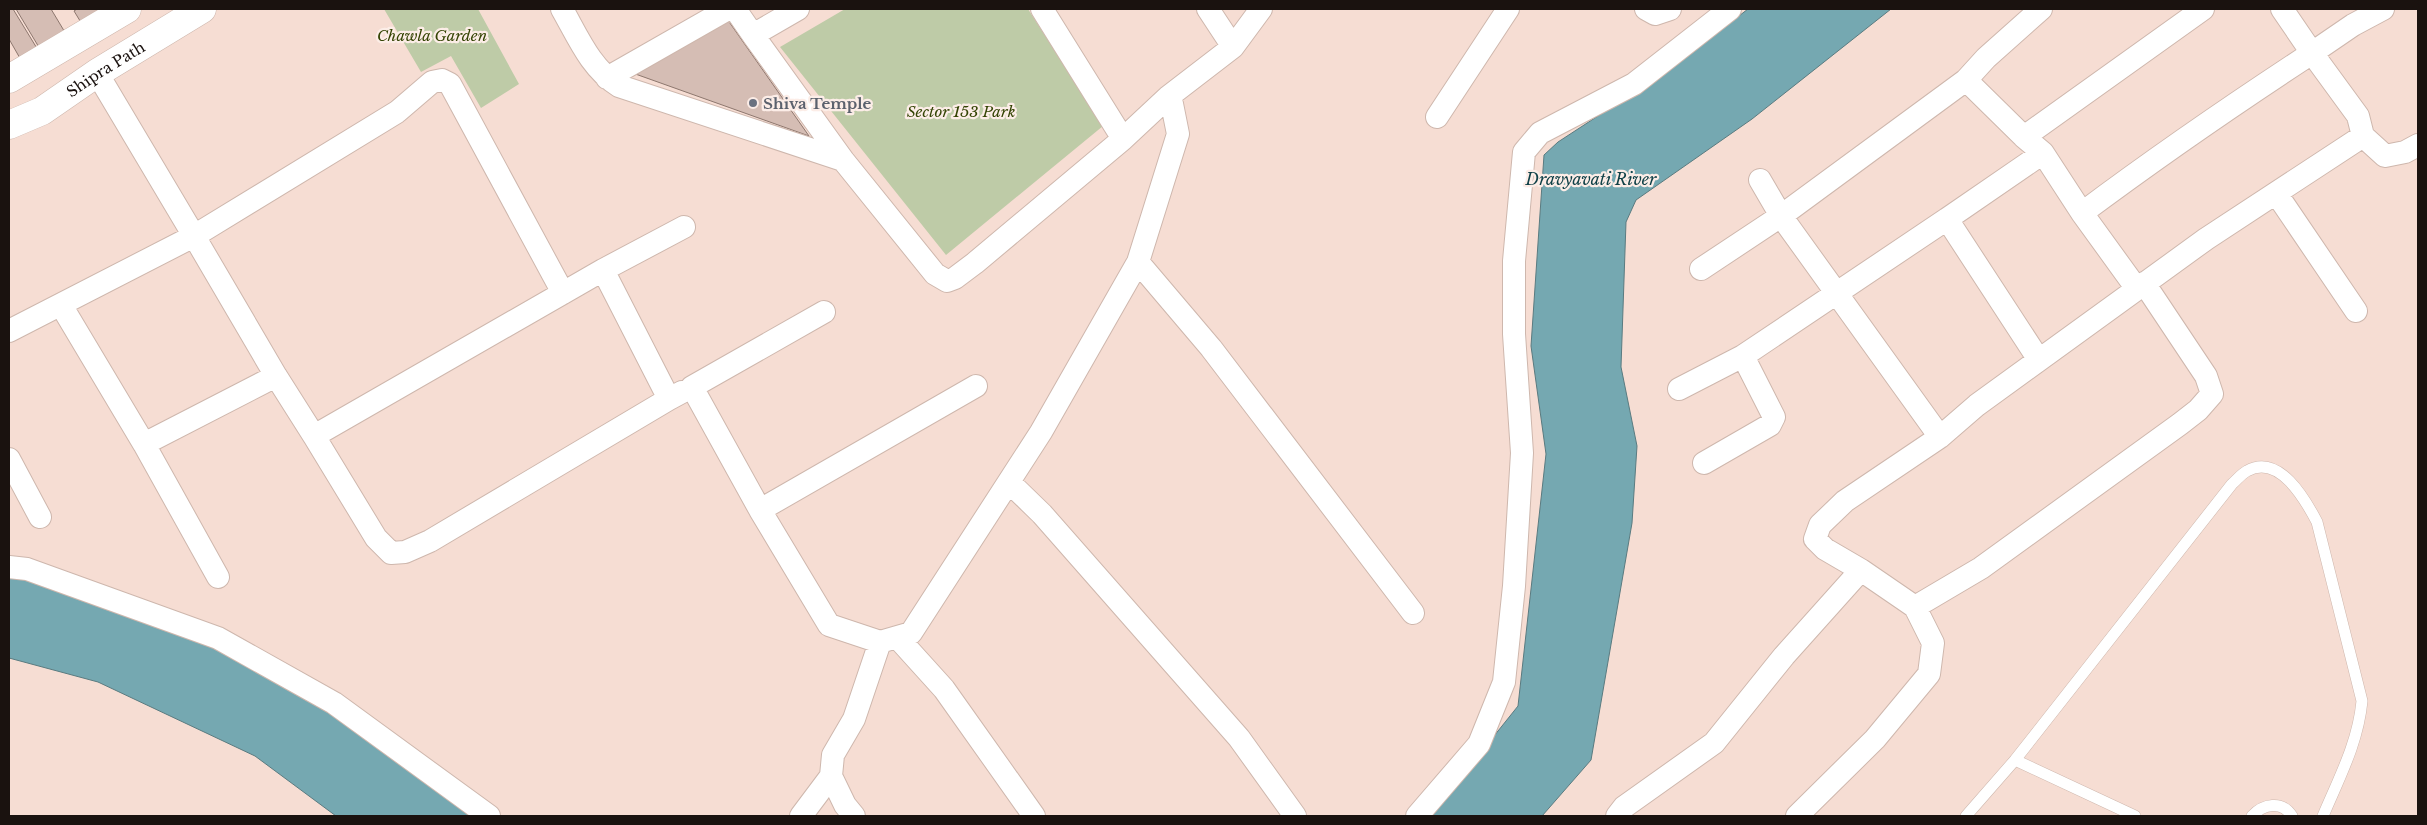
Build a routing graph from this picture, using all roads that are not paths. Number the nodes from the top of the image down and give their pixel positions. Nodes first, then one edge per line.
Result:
1 (127, 9) edge
2 (202, 9) edge
3 (562, 9) edge
4 (728, 9) edge
5 (735, 9) edge
6 (798, 9) edge
7 (1042, 9) edge
8 (1208, 9) edge
9 (1261, 9) edge
10 (1508, 9) edge
11 (1646, 9) edge
12 (1670, 9) edge
13 (1730, 9) edge
14 (2041, 9) edge
15 (2203, 9) edge
16 (2282, 9) edge
17 (2383, 9) edge
18 (753, 35) junction
19 (1233, 47) junction
20 (2312, 53) junction
21 (97, 73) junction
22 (9, 78) edge
23 (607, 78) junction
24 (1966, 80) junction
25 (1168, 98) junction
26 (1437, 117) dead end
27 (10, 122) edge
28 (2363, 136) junction
29 (2024, 137) junction
30 (1123, 139) junction
31 (2418, 145) edge
32 (2044, 153) junction
33 (842, 160) junction
34 (1760, 180) dead end
35 (2276, 193) junction
36 (2082, 212) junction
37 (1781, 216) junction
38 (1946, 219) junction
39 (684, 227) dead end
40 (194, 236) junction
41 (1138, 262) junction
42 (1701, 269) dead end
43 (603, 270) junction
44 (2140, 286) junction
45 (562, 293) junction
46 (1836, 293) junction
47 (61, 305) junction
48 (2356, 311) dead end
49 (824, 312) dead end
50 (9, 332) edge
51 (1743, 356) junction
52 (2039, 360) junction
53 (276, 376) junction
54 (692, 386) junction
55 (976, 386) dead end
56 (1679, 389) dead end
57 (669, 399) junction
58 (314, 436) junction
59 (1940, 437) junction
60 (144, 444) junction
61 (9, 459) edge
62 (1704, 463) dead end
63 (1009, 482) junction
64 (760, 510) junction
65 (40, 517) dead end
66 (9, 567) edge
67 (1862, 570) junction
68 (218, 577) dead end
69 (1916, 607) junction
70 (1413, 613) dead end
71 (888, 640) junction
72 (2015, 760) junction
73 (830, 776) junction
74 (489, 816) edge
75 (801, 816) edge
76 (854, 816) edge
77 (1034, 816) edge
78 (1295, 816) edge
79 (1417, 816) edge
80 (1617, 816) edge
81 (1797, 816) edge
82 (1966, 816) edge
83 (2135, 816) edge
84 (2252, 816) edge
85 (2292, 816) edge
86 (2323, 816) edge

1 - 22 street
2 - 21 street, Shipra Path
3 - 23 street
4 - 23 street
5 - 18 street
6 - 18 street
7 - 30 street
8 - 19 street
9 - 19 street
10 - 26 street
11 - 12 street
13 - 79 street
14 - 24 street
15 - 29 street
16 - 20 street
17 - 20 street
18 - 33 street
19 - 25 street
20 - 28 street
20 - 36 street
21 - 27 street, Shipra Path
21 - 40 street
23 - 33 street
24 - 29 street
24 - 37 street
25 - 30 street
25 - 41 street
28 - 31 street
28 - 35 street
29 - 32 street
30 - 33 street
32 - 36 street
32 - 38 street
34 - 37 street
35 - 44 street
35 - 48 street
36 - 44 street
37 - 42 street
37 - 46 street
38 - 46 street
38 - 52 street
39 - 43 street
40 - 45 street
40 - 47 street
40 - 53 street
41 - 63 street
41 - 70 street
43 - 45 street
43 - 57 street
44 - 52 street
44 - 69 street
45 - 58 street
46 - 51 street
46 - 59 street
47 - 50 street
47 - 60 street
49 - 54 street
51 - 56 street
51 - 62 street
52 - 59 street
53 - 58 street
53 - 60 street
54 - 57 street
54 - 64 street
55 - 64 street
57 - 58 street
59 - 67 street
60 - 68 street
61 - 65 street
63 - 71 street
63 - 78 street
64 - 71 street
66 - 74 street
67 - 69 street
67 - 80 street
69 - 81 street
71 - 73 street
71 - 77 street
72 - 82 lane
72 - 83 lane
72 - 86 lane
73 - 75 street
73 - 76 street
84 - 85 lane

